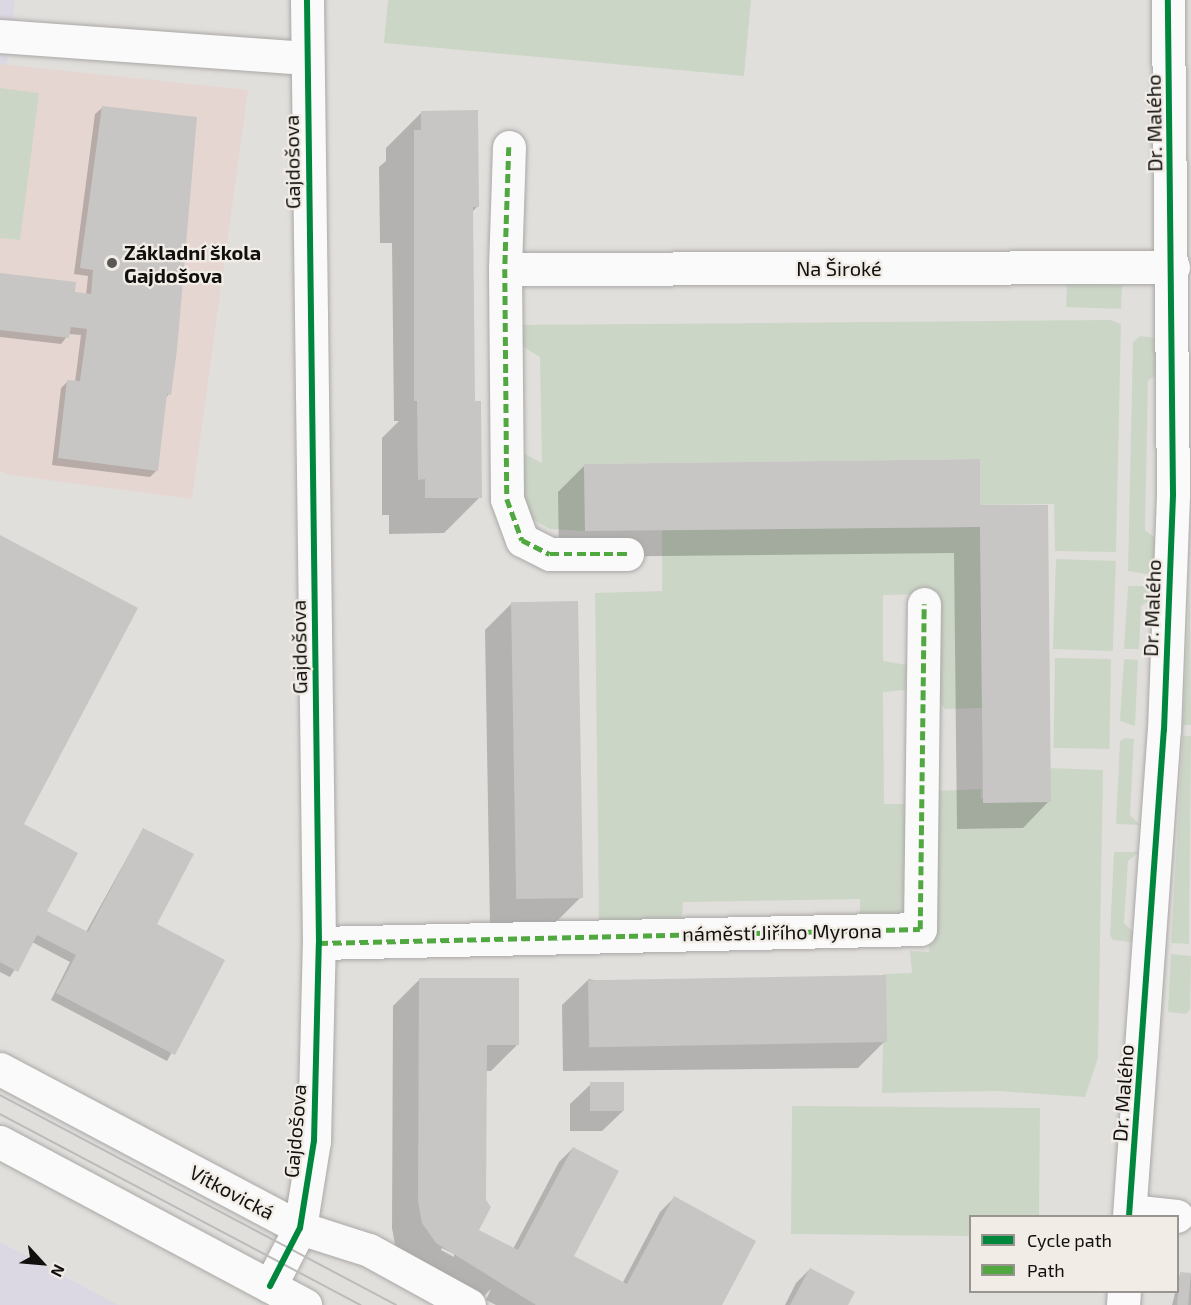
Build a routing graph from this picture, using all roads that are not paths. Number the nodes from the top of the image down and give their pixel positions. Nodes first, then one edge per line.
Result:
1 (306, 0) edge
2 (1168, 0) edge
3 (0, 36) edge
4 (307, 58) junction
5 (509, 147) dead end
6 (1181, 160) edge
7 (1173, 267) junction
8 (505, 269) junction
9 (627, 554) dead end
10 (924, 604) dead end
11 (320, 943) junction
12 (0, 1069) edge
13 (0, 1142) edge
14 (1130, 1214) edge
15 (1154, 1215) edge
16 (300, 1228) junction
17 (270, 1286) junction
18 (305, 1305) edge
19 (469, 1305) edge

1 - 4 street, Gajdošova
2 - 6 street, Dr. Malého
3 - 4 street
4 - 11 street, Gajdošova
5 - 8 street
6 - 7 street, Dr. Malého
7 - 8 street, Na Široké
7 - 14 street, Dr. Malého
8 - 9 street
10 - 11 street, náměstí Jiřího Myrona
11 - 16 street, Gajdošova
12 - 16 street, Vítkovická
13 - 17 street
14 - 15 street
16 - 17 street, Gajdošova
16 - 19 street, Vítkovická
17 - 18 street

